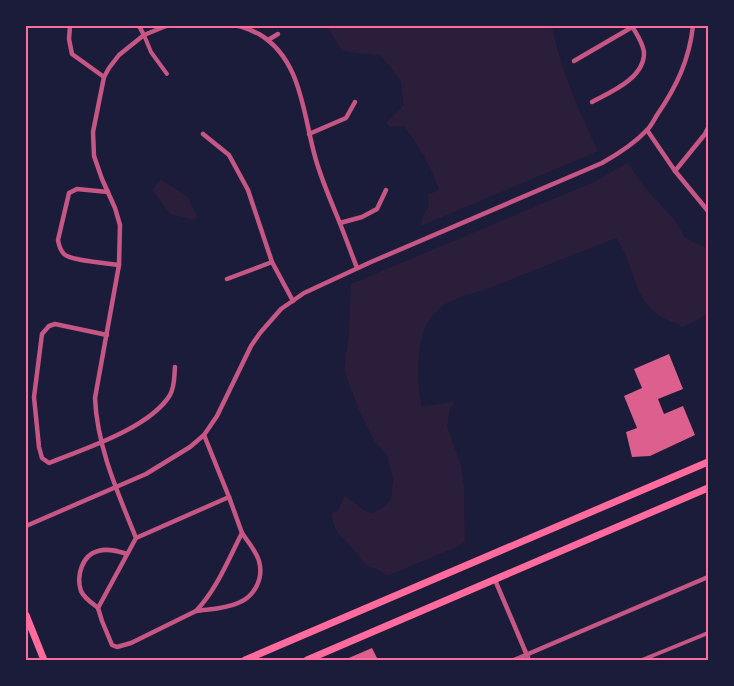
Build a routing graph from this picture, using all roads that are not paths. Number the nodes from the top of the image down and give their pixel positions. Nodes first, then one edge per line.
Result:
1 (70, 26) edge
2 (139, 26) edge
3 (166, 26) edge
4 (238, 26) edge
5 (633, 26) edge
6 (693, 26) edge
7 (278, 34) dead end
8 (144, 35) junction
9 (268, 40) junction
10 (574, 61) dead end
11 (167, 74) dead end
12 (104, 77) junction
13 (355, 102) dead end
14 (592, 102) dead end
15 (708, 128) edge
16 (647, 130) junction
17 (202, 134) dead end
18 (309, 134) junction
19 (675, 171) junction
20 (387, 189) dead end
21 (108, 192) junction
22 (708, 211) edge
23 (340, 223) junction
24 (272, 262) junction
25 (118, 265) junction
26 (357, 268) junction
27 (227, 279) dead end
28 (293, 301) junction
29 (107, 335) junction
30 (175, 367) dead end
31 (204, 435) junction
32 (100, 442) junction
33 (708, 462) edge
34 (117, 487) junction
35 (708, 488) edge
36 (229, 497) junction
37 (26, 526) edge
38 (242, 533) junction
39 (136, 538) junction
40 (127, 554) junction
41 (708, 577) edge
42 (495, 579) junction
43 (98, 608) junction
44 (196, 611) junction
45 (26, 615) edge
46 (708, 633) edge
47 (528, 658) edge
48 (44, 660) edge
49 (245, 660) edge
50 (307, 660) edge
51 (514, 660) edge
52 (642, 660) edge

1 - 12 street
2 - 8 street
3 - 8 street
4 - 9 street
5 - 10 street
5 - 14 street
6 - 16 street
7 - 9 street
8 - 11 street
8 - 12 street
9 - 18 street
12 - 21 street
13 - 18 street
15 - 19 street
16 - 19 street
16 - 26 street
17 - 24 street
18 - 23 street
19 - 22 street
20 - 23 street
21 - 25 street
21 - 25 street
23 - 26 street
24 - 27 street
24 - 28 street
25 - 29 street
26 - 28 street
28 - 31 street
29 - 32 street
29 - 32 street
30 - 32 street
31 - 34 street
31 - 36 street
32 - 34 street
33 - 49 main road
34 - 37 street
34 - 39 street
35 - 42 main road
36 - 38 street
36 - 39 street
38 - 44 street
38 - 44 street
39 - 40 street
40 - 43 street
40 - 43 street
41 - 47 street
42 - 47 street
42 - 50 main road
43 - 44 street
45 - 48 main road
46 - 52 street
47 - 51 street

